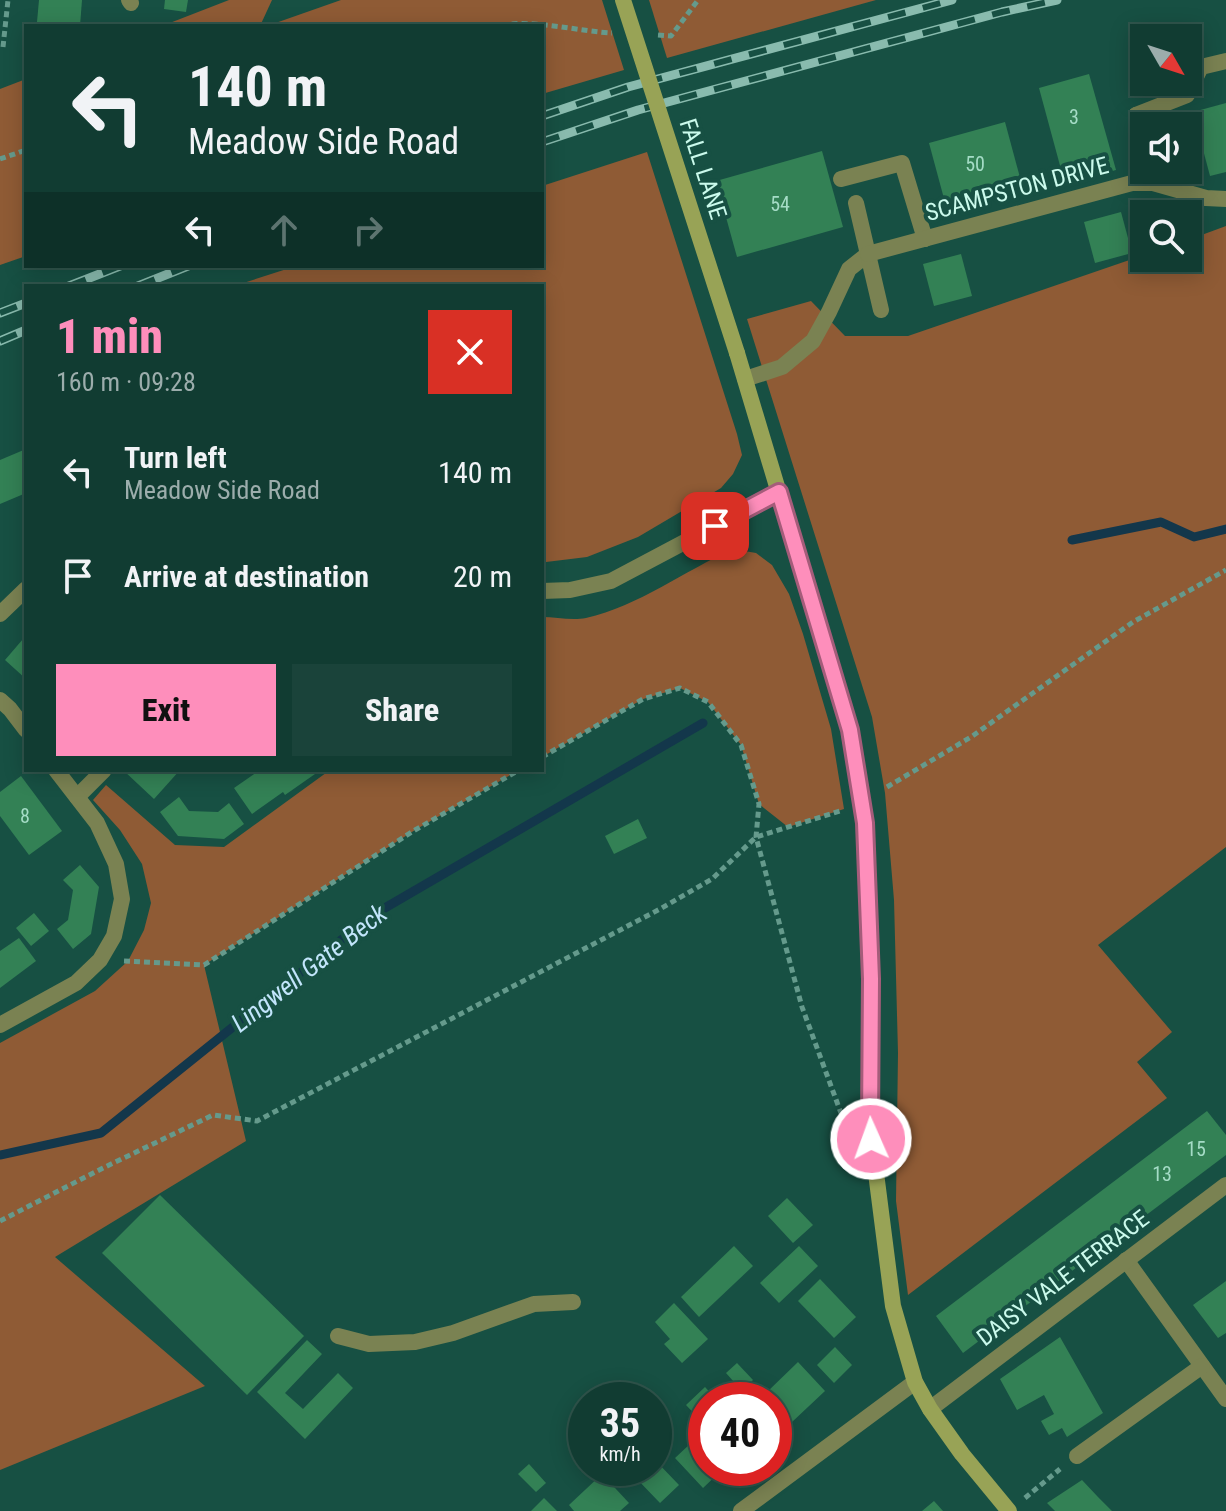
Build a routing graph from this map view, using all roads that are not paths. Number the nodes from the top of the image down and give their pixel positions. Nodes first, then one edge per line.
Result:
1 (623, 0) edge
2 (1226, 61) edge
3 (1144, 112) edge
4 (841, 179) dead end
5 (1130, 184) edge
6 (1173, 184) edge
7 (1226, 199) edge
8 (856, 203) dead end
9 (925, 239) junction
10 (868, 254) junction
11 (881, 310) dead end
12 (745, 379) junction
13 (779, 492) junction
14 (24, 591) edge
15 (544, 591) edge
16 (0, 614) edge
17 (0, 700) edge
18 (24, 727) edge
19 (58, 772) edge
20 (102, 772) edge
21 (77, 797) junction
22 (0, 1025) edge
23 (1226, 1185) edge
24 (1126, 1260) junction
25 (573, 1302) dead end
26 (338, 1336) dead end
27 (1202, 1366) junction
28 (915, 1382) junction
29 (1226, 1399) edge
30 (930, 1409) junction
31 (1077, 1456) road end
32 (741, 1511) edge
33 (1009, 1511) edge

1 - 12 street, FALL LANE, bridge
2 - 3 street
4 - 9 street
5 - 9 street, SCAMPSTON DRIVE
6 - 7 street, SCAMPSTON DRIVE
8 - 10 street
9 - 10 street, SCAMPSTON DRIVE
10 - 11 street
10 - 12 street
12 - 13 street, FALL LANE
13 - 15 street
13 - 28 street, FALL LANE
14 - 16 street
17 - 18 street
19 - 21 street
20 - 21 street
21 - 22 street
23 - 24 street, DAISY VALE TERRACE
24 - 27 street
24 - 30 street, DAISY VALE TERRACE
25 - 26 street
27 - 29 street
27 - 31 street
28 - 30 street, FALL LANE
28 - 32 street
30 - 33 street, FALL LANE

